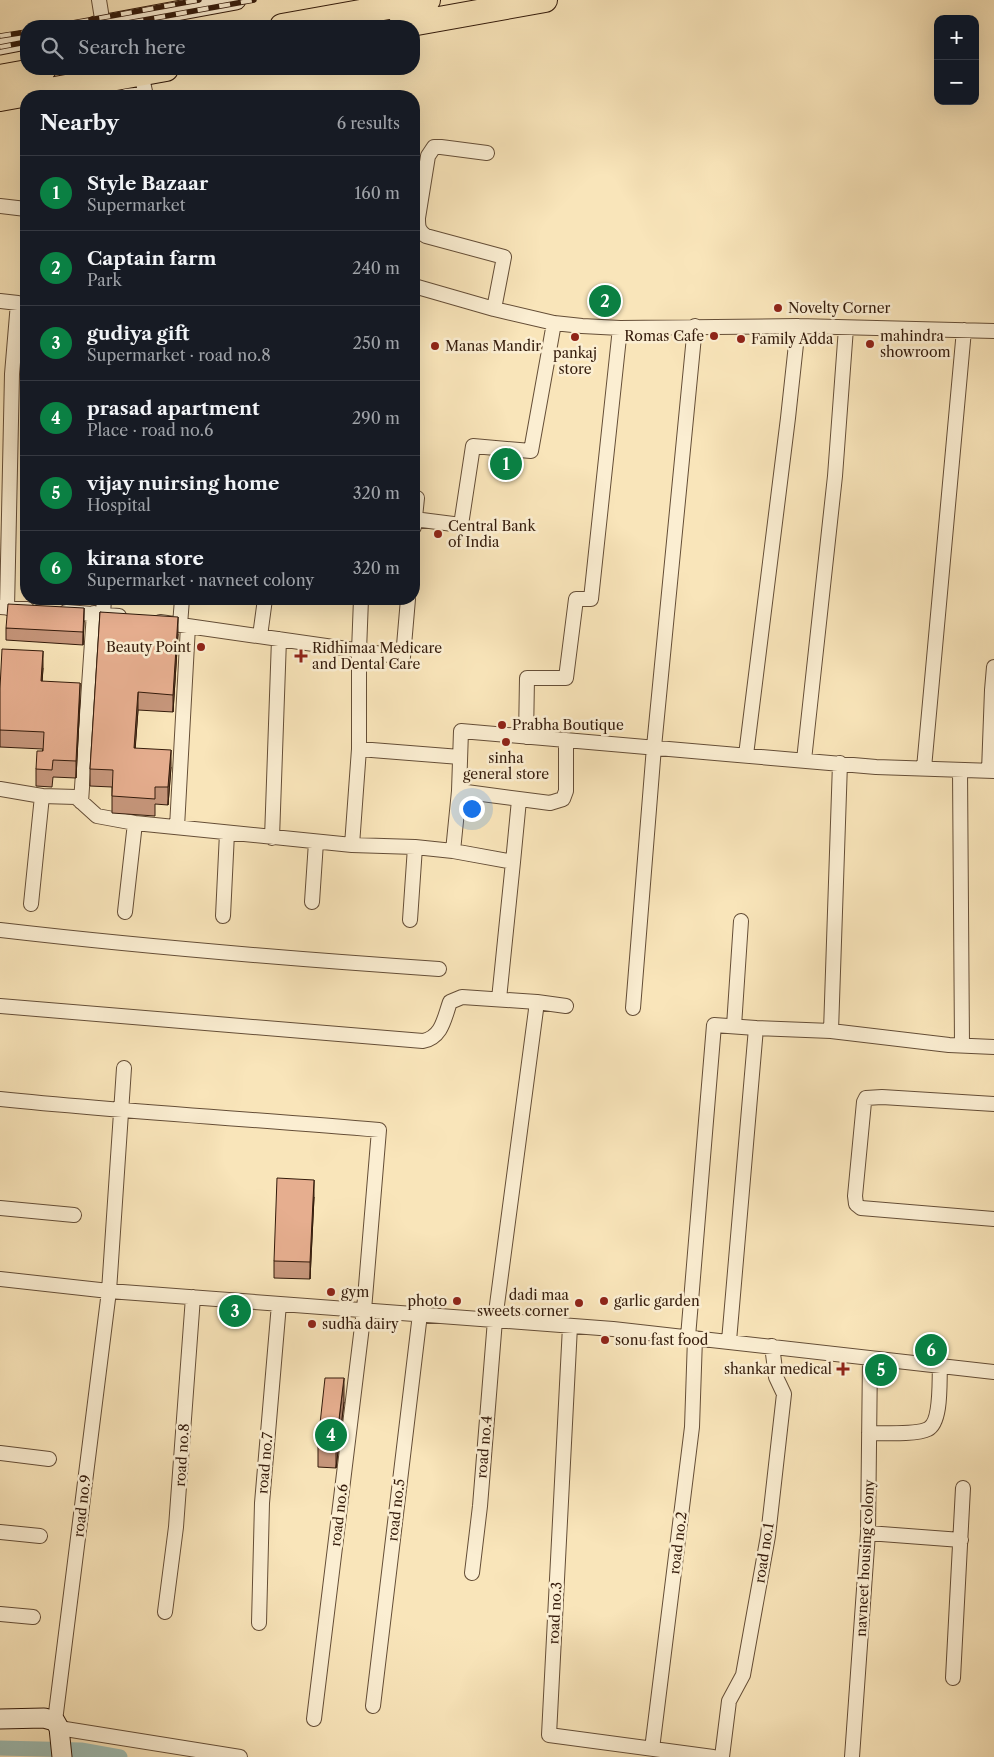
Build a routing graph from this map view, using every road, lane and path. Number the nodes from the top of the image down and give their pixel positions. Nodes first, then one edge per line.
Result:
1 (99, 0) edge
2 (236, 0) edge
3 (428, 0) edge
4 (545, 0) edge
5 (99, 20) edge
6 (131, 20) edge
7 (316, 20) edge
8 (420, 22) edge
9 (20, 41) edge
10 (0, 45) edge
11 (159, 75) edge
12 (0, 77) edge
13 (46, 80) edge
14 (144, 88) edge
15 (22, 90) edge
16 (61, 90) edge
17 (20, 91) edge
18 (0, 99) edge
19 (487, 153) dead end
20 (420, 203) edge
21 (0, 206) edge
22 (20, 208) edge
23 (420, 233) edge
24 (420, 289) edge
25 (0, 301) edge
26 (494, 310) junction
27 (554, 323) junction
28 (695, 326) junction
29 (798, 326) junction
30 (620, 328) junction
31 (846, 328) junction
32 (964, 330) junction
33 (994, 331) edge
34 (6, 373) edge
35 (420, 523) edge
36 (102, 605) edge
37 (182, 605) edge
38 (264, 605) edge
39 (361, 605) edge
40 (407, 605) edge
41 (4, 608) edge
42 (36, 610) edge
43 (56, 611) edge
44 (99, 614) junction
45 (132, 618) edge
46 (151, 621) edge
47 (184, 625) junction
48 (260, 636) junction
49 (279, 639) junction
50 (359, 651) junction
51 (994, 667) edge
52 (526, 737) junction
53 (566, 740) junction
54 (654, 747) junction
55 (359, 749) junction
56 (746, 755) junction
57 (460, 757) junction
58 (804, 760) junction
59 (840, 763) junction
60 (924, 768) junction
61 (960, 770) junction
62 (992, 771) edge
63 (0, 789) edge
64 (459, 791) junction
65 (42, 796) junction
66 (519, 800) junction
67 (81, 802) junction
68 (135, 823) junction
69 (177, 827) junction
70 (227, 833) junction
71 (272, 838) junction
72 (316, 842) junction
73 (352, 845) junction
74 (415, 847) junction
75 (453, 851) junction
76 (513, 862) junction
77 (312, 902) dead end
78 (31, 904) dead end
79 (125, 912) dead end
80 (223, 916) dead end
81 (410, 920) dead end
82 (741, 921) dead end
83 (0, 930) edge
84 (439, 969) dead end
85 (499, 999) junction
86 (537, 1002) junction
87 (0, 1006) edge
88 (566, 1006) dead end
89 (633, 1008) dead end
90 (734, 1026) junction
91 (756, 1028) junction
92 (831, 1030) junction
93 (962, 1045) junction
94 (994, 1047) edge
95 (124, 1068) dead end
96 (0, 1099) edge
97 (994, 1104) edge
98 (122, 1111) junction
99 (0, 1208) edge
100 (74, 1216) dead end
101 (994, 1219) edge
102 (0, 1279) edge
103 (109, 1291) junction
104 (193, 1297) junction
105 (279, 1304) junction
106 (364, 1310) junction
107 (420, 1314) junction
108 (495, 1320) junction
109 (570, 1326) junction
110 (692, 1337) junction
111 (729, 1342) junction
112 (772, 1346) junction
113 (870, 1358) junction
114 (940, 1366) junction
115 (994, 1372) edge
116 (869, 1433) junction
117 (0, 1453) edge
118 (49, 1459) dead end
119 (963, 1488) dead end
120 (0, 1532) edge
121 (868, 1534) junction
122 (40, 1536) dead end
123 (961, 1540) junction
124 (472, 1573) dead end
125 (165, 1612) dead end
126 (0, 1614) edge
127 (33, 1617) dead end
128 (259, 1623) dead end
129 (953, 1678) dead end
130 (373, 1706) dead end
131 (0, 1718) edge
132 (314, 1719) dead end
133 (58, 1728) junction
134 (652, 1749) junction
135 (61, 1756) edge
136 (240, 1757) edge
137 (713, 1757) edge
138 (722, 1757) edge
139 (852, 1757) edge

1 - 5 street
2 - 6 street
3 - 7 highway
4 - 8 highway
9 - 10 street
11 - 14 highway
12 - 13 highway
13 - 14 highway
13 - 15 highway
13 - 16 street
17 - 18 highway
19 - 20 street
21 - 22 street
23 - 26 street
24 - 26 street
25 - 34 street
26 - 27 street
27 - 30 street
27 - 35 street
28 - 29 street
28 - 30 street
28 - 54 street
29 - 31 street
29 - 56 street
30 - 52 street
31 - 32 street
31 - 58 street
32 - 33 street
32 - 60 street
34 - 41 street
36 - 44 street
37 - 47 street
38 - 48 street
39 - 50 street
40 - 50 street
41 - 42 street
43 - 44 street
44 - 45 street
44 - 67 street
46 - 47 street
47 - 48 street
47 - 69 street
48 - 49 street
49 - 50 street
49 - 71 street
50 - 55 street
51 - 62 street
52 - 53 street
52 - 57 street
53 - 54 street
53 - 66 street
54 - 56 street
54 - 89 street
55 - 57 street
55 - 73 street
56 - 58 street
57 - 64 street
58 - 59 street
59 - 60 street
59 - 92 street
60 - 61 street
61 - 62 street
61 - 93 street
63 - 65 street
64 - 66 street
64 - 75 street
65 - 67 street
65 - 78 street
66 - 76 street
67 - 68 street
68 - 69 street
68 - 79 street
69 - 70 street
70 - 71 street
70 - 80 street
71 - 72 street
72 - 73 street
72 - 77 street
73 - 74 street
74 - 75 street
74 - 81 street
75 - 76 street
76 - 85 street
82 - 90 street
83 - 84 street
85 - 86 street
85 - 87 street
86 - 88 street
86 - 108 street, road no.4
90 - 91 street
90 - 110 street, road no.2
91 - 92 street
91 - 111 street
92 - 93 street
93 - 94 street
95 - 98 street, road no.9
96 - 98 street
97 - 101 street
98 - 103 street, road no.9
98 - 106 street, road no.6
99 - 100 street
102 - 103 street
103 - 104 street
103 - 133 street, road no.9
104 - 105 street
104 - 125 street, road no.8
105 - 106 street
105 - 128 street, road no.7
106 - 107 street
106 - 132 street, road no.6
107 - 108 street
107 - 130 street, road no.5
108 - 109 street
108 - 124 street, road no.4
109 - 110 street
109 - 134 street, road no.3
110 - 111 street
110 - 134 street, road no.2
111 - 112 street
112 - 113 street
112 - 138 street, road no.1
113 - 114 street
113 - 116 street, navneet housing colony
114 - 115 street
114 - 116 street
116 - 121 street, navneet housing colony
117 - 118 street
119 - 123 street
120 - 122 street
121 - 123 street
121 - 139 street, navneet housing colony
123 - 129 street
126 - 127 street
131 - 133 street
133 - 135 street
133 - 136 street
134 - 137 street, road no.3

